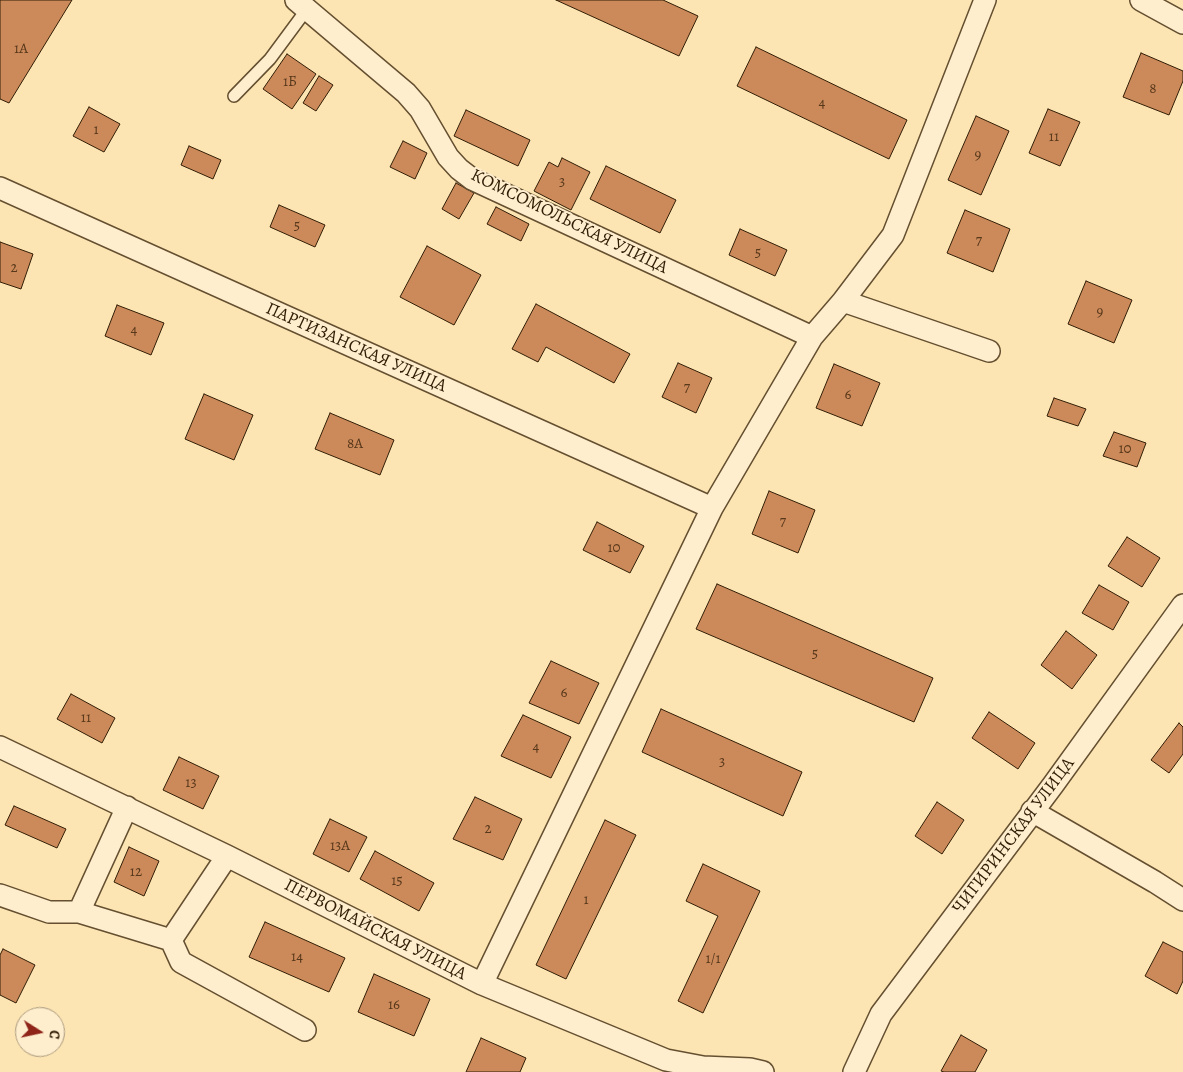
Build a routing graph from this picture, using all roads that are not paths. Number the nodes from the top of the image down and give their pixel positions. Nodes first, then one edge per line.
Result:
1 (985, 0) edge
2 (1141, 0) edge
3 (302, 5) edge
4 (1183, 23) edge
5 (234, 96) dead end
6 (0, 188) edge
7 (843, 301) junction
8 (812, 338) junction
9 (989, 351) dead end
10 (712, 508) junction
11 (1183, 605) edge
12 (0, 747) edge
13 (127, 807) junction
14 (1032, 811) junction
15 (227, 856) junction
16 (0, 895) edge
17 (1183, 900) edge
18 (78, 912) junction
19 (172, 940) junction
20 (482, 984) junction
21 (305, 1030) dead end
22 (763, 1072) edge
23 (854, 1072) edge

1 - 7 street
2 - 4 street
3 - 5 lane
3 - 8 street, КОМСОМОЛЬСКАЯ УЛИЦА
6 - 10 street, ПАРТИЗАНСКАЯ УЛИЦА
7 - 8 street
7 - 9 street
8 - 10 street
10 - 20 street
11 - 14 street, ЧИГИРИНСКАЯ УЛИЦА
12 - 13 street, ПЕРВОМАЙСКАЯ УЛИЦА
13 - 15 street, ПЕРВОМАЙСКАЯ УЛИЦА
13 - 18 street
14 - 17 street
14 - 23 street, ЧИГИРИНСКАЯ УЛИЦА
15 - 19 street
15 - 20 street, ПЕРВОМАЙСКАЯ УЛИЦА
16 - 18 street
18 - 19 street
19 - 21 street
20 - 22 street, ПЕРВОМАЙСКАЯ УЛИЦА

